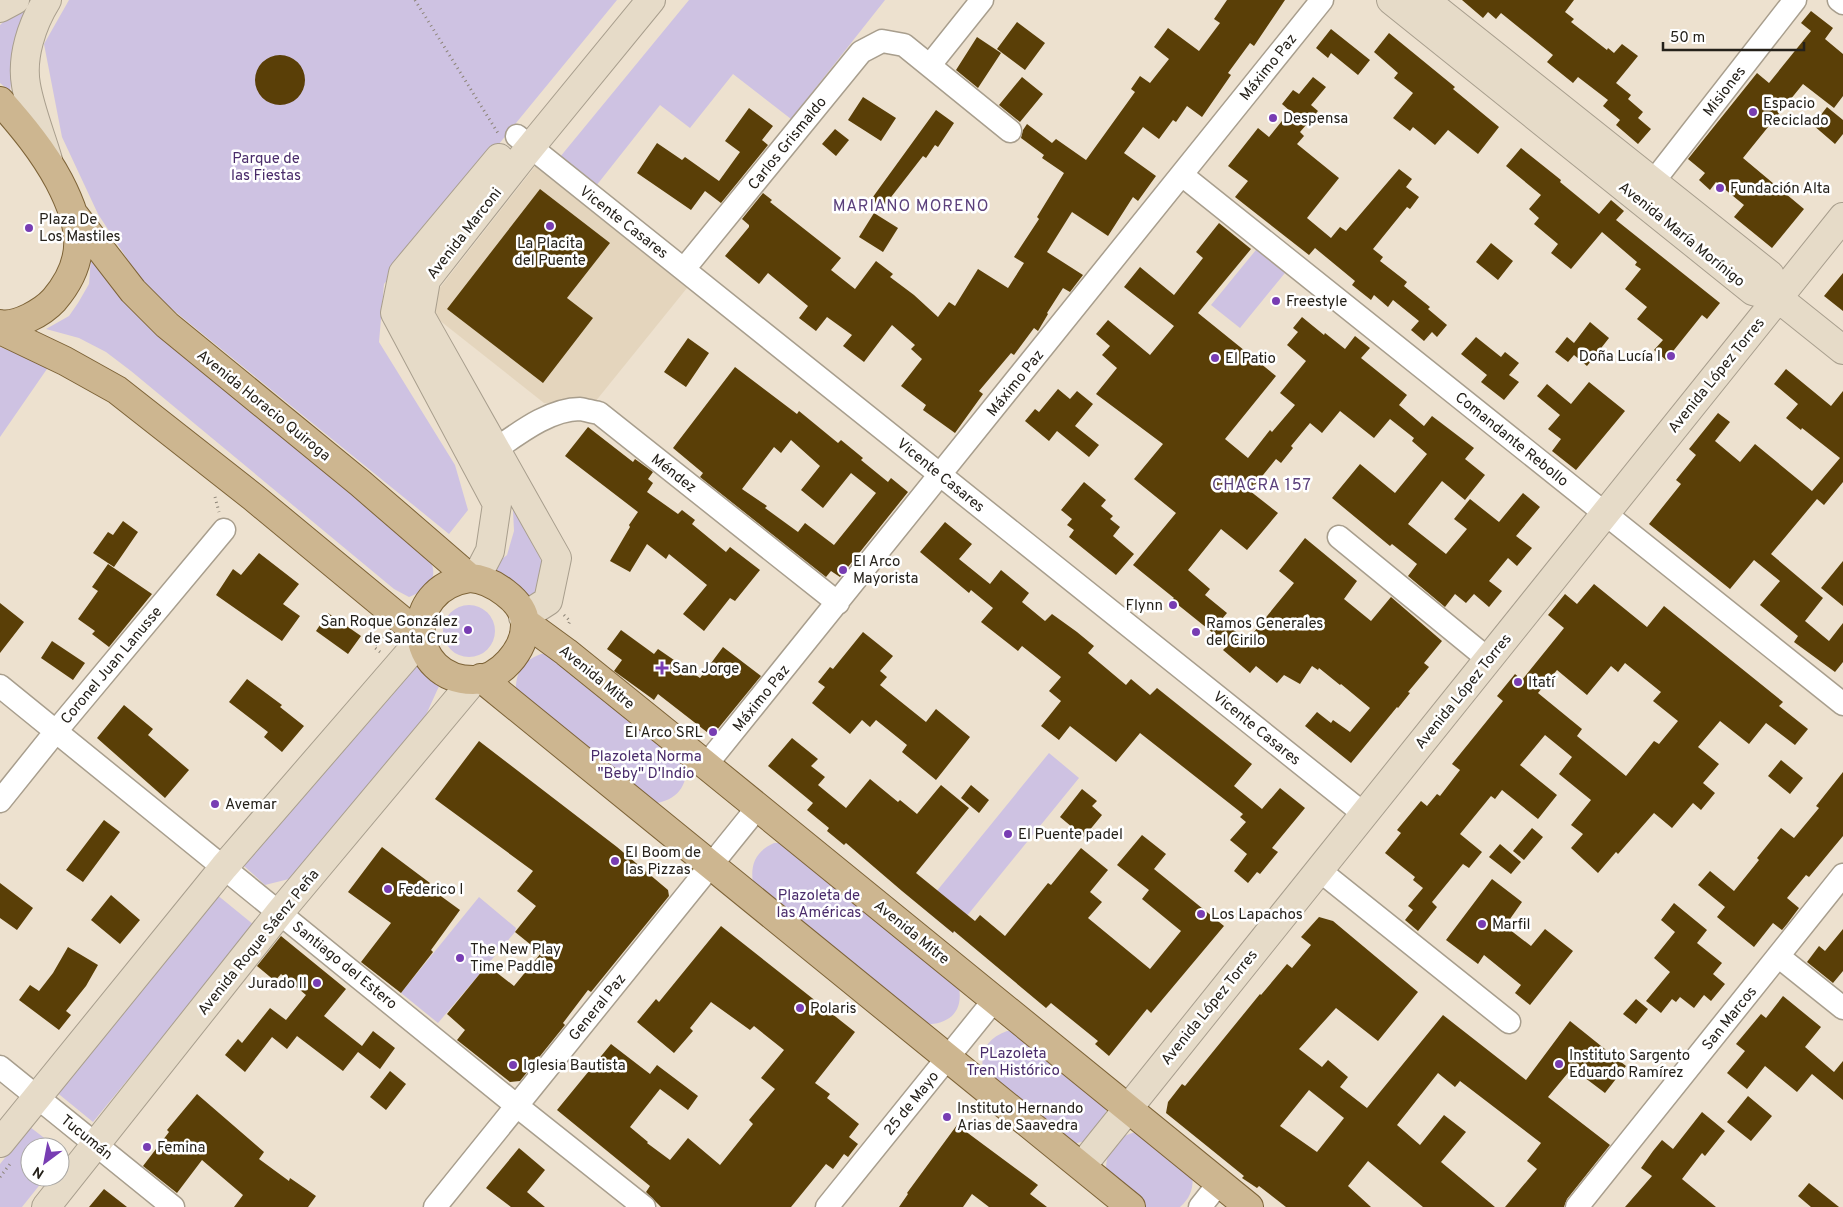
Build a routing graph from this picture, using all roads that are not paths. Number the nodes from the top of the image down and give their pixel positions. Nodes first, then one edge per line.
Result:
1 (15, 0) edge
2 (47, 0) edge
3 (628, 0) edge
4 (651, 0) edge
5 (982, 0) edge
6 (1322, 0) edge
7 (1391, 0) edge
8 (1425, 0) edge
9 (1795, 0) edge
10 (1839, 0) edge
11 (1843, 3) edge
12 (0, 8) edge
13 (930, 65) junction
14 (0, 101) edge
15 (1010, 132) dead end
16 (519, 143) junction
17 (49, 164) junction
18 (1182, 175) junction
19 (1653, 182) junction
20 (75, 216) junction
21 (1843, 216) edge
22 (684, 269) junction
23 (1778, 298) junction
24 (0, 324) edge
25 (0, 330) edge
26 (1843, 350) edge
27 (496, 449) junction
28 (941, 475) junction
29 (1605, 513) junction
30 (224, 530) road end
31 (1339, 537) dead end
32 (473, 578) junction
33 (838, 603) junction
34 (524, 619) junction
35 (422, 640) junction
36 (1488, 659) junction
37 (477, 679) junction
38 (0, 686) edge
39 (1843, 704) edge
40 (56, 730) junction
41 (706, 765) junction
42 (0, 801) edge
43 (758, 807) junction
44 (1364, 814) junction
45 (711, 865) junction
46 (224, 867) junction
47 (1319, 870) junction
48 (1843, 875) edge
49 (280, 912) junction
50 (1778, 956) junction
51 (995, 999) junction
52 (1843, 1008) edge
53 (1509, 1022) dead end
54 (948, 1057) junction
55 (0, 1067) edge
56 (36, 1097) junction
57 (517, 1106) junction
58 (1128, 1109) junction
59 (0, 1143) edge
60 (96, 1144) junction
61 (1082, 1166) junction
62 (1219, 1183) junction
63 (46, 1207) edge
64 (173, 1207) edge
65 (436, 1207) edge
66 (644, 1207) edge
67 (827, 1207) edge
68 (1131, 1207) edge
69 (1200, 1207) edge
70 (1249, 1207) edge
71 (1577, 1207) edge

1 - 12 main road
2 - 17 main road
3 - 16 main road, Avenida Marconi
4 - 16 main road, Avenida Marconi
5 - 13 street
6 - 18 street, Máximo Paz
7 - 23 main road, Avenida María Morínigo
8 - 19 main road, Avenida María Morínigo
9 - 19 street, Misiones
10 - 11 street
13 - 15 street
13 - 22 street, Carlos Grismaldo
14 - 17 main road, Avenida Horacio Quiroga
16 - 22 street, Vicente Casares
16 - 27 main road, Avenida Marconi
16 - 32 main road, Avenida Marconi
17 - 20 main road, Avenida Horacio Quiroga
18 - 28 street, Máximo Paz
18 - 29 street, Comandante Rebollo
19 - 23 main road, Avenida María Morínigo
20 - 24 main road, Avenida Horacio Quiroga
20 - 32 main road, Avenida Horacio Quiroga
21 - 23 main road, Avenida López Torres
22 - 28 street, Vicente Casares
23 - 26 main road
23 - 29 main road, Avenida López Torres
25 - 35 main road
27 - 33 street, Méndez
27 - 34 main road, Avenida Marconi
28 - 33 street, Máximo Paz
28 - 44 street, Vicente Casares
29 - 36 main road, Avenida López Torres
29 - 39 street, Comandante Rebollo
30 - 40 street, Coronel Juan Lanusse
31 - 36 street
32 - 34 main road
32 - 35 main road
33 - 41 street, Máximo Paz
34 - 37 main road
34 - 41 main road, Avenida Mitre
35 - 37 main road
35 - 46 main road
36 - 44 main road, Avenida López Torres
37 - 45 main road
37 - 49 main road, Avenida Roque Sáenz Peña
38 - 40 street, Santiago del Estero
40 - 42 street, Coronel Juan Lanusse
40 - 46 street, Santiago del Estero
41 - 43 main road, Avenida Mitre
43 - 45 street, General Paz
43 - 51 main road, Avenida Mitre
44 - 47 main road, Avenida López Torres
45 - 54 main road
45 - 57 street, General Paz
46 - 49 street, Santiago del Estero
46 - 56 main road
47 - 53 street
47 - 58 main road, Avenida López Torres
48 - 50 street, San Marcos
49 - 57 street, Santiago del Estero
49 - 60 main road, Avenida Roque Sáenz Peña
50 - 52 street
50 - 71 street, San Marcos
51 - 54 street, 25 de Mayo
51 - 58 main road, Avenida Mitre
54 - 61 main road
54 - 67 street, 25 de Mayo
55 - 56 street, Tucumán
56 - 59 main road
56 - 60 street, Tucumán
57 - 65 street, General Paz
57 - 66 street, Santiago del Estero
58 - 61 main road, Avenida López Torres
58 - 62 main road, Avenida Mitre
60 - 63 main road, Avenida Roque Sáenz Peña
60 - 64 street, Tucumán
61 - 68 main road
62 - 69 street
62 - 70 main road, Avenida Mitre

